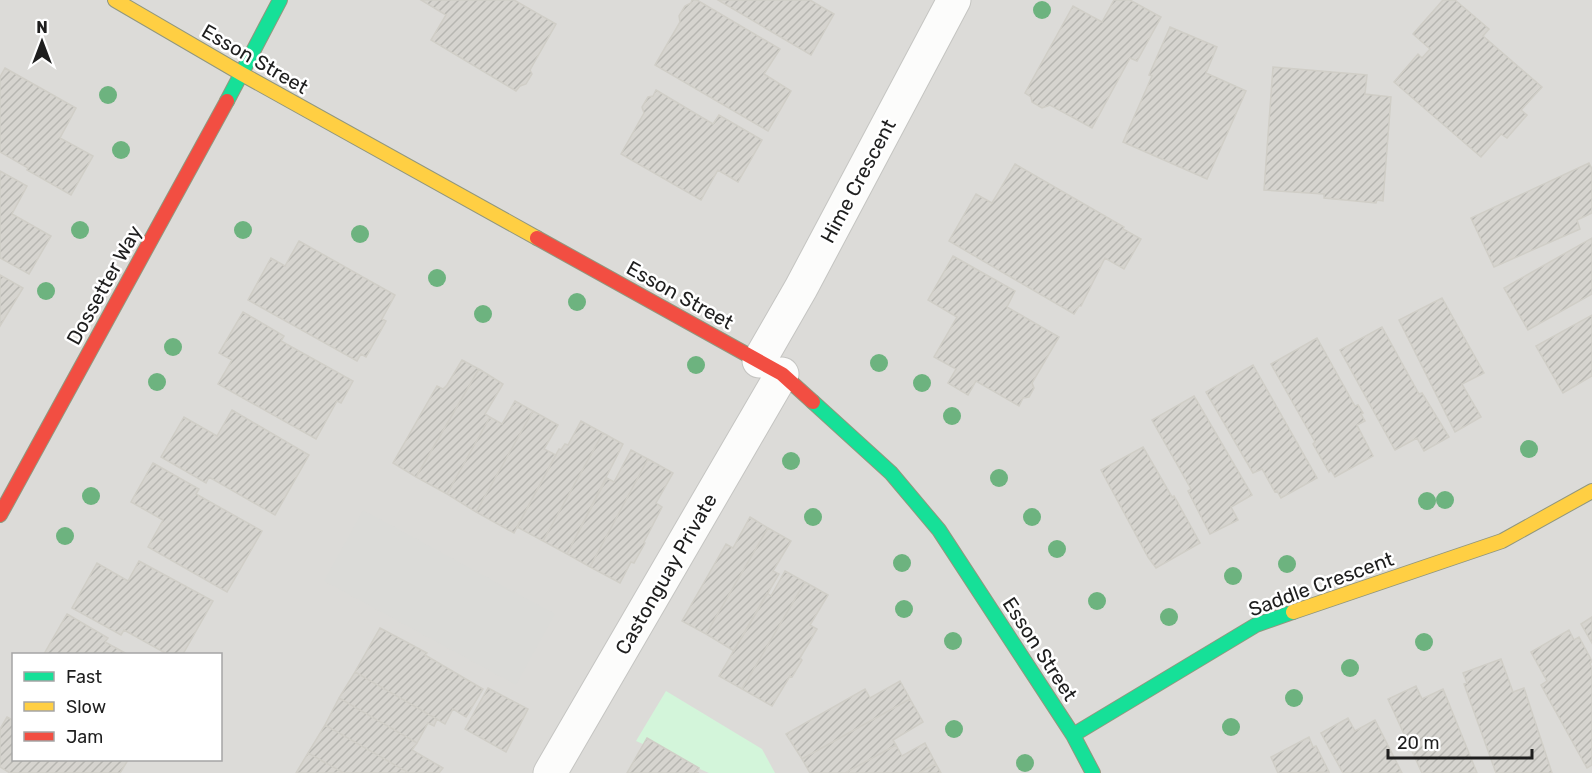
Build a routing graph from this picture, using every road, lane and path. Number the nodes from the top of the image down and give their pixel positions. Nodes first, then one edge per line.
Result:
1 (115, 0) edge
2 (280, 0) edge
3 (954, 0) edge
4 (242, 74) junction
5 (771, 368) junction
6 (1592, 491) edge
7 (0, 515) edge
8 (1073, 735) junction
9 (550, 773) edge
10 (1093, 773) edge

1 - 4 street, Esson Street
2 - 4 street
3 - 5 street, Hime Crescent
4 - 5 street, Esson Street
4 - 7 street, Dossetter Way
5 - 8 street, Esson Street
5 - 9 street, Castonguay Private
6 - 8 street, Saddle Crescent
8 - 10 street, Esson Street

